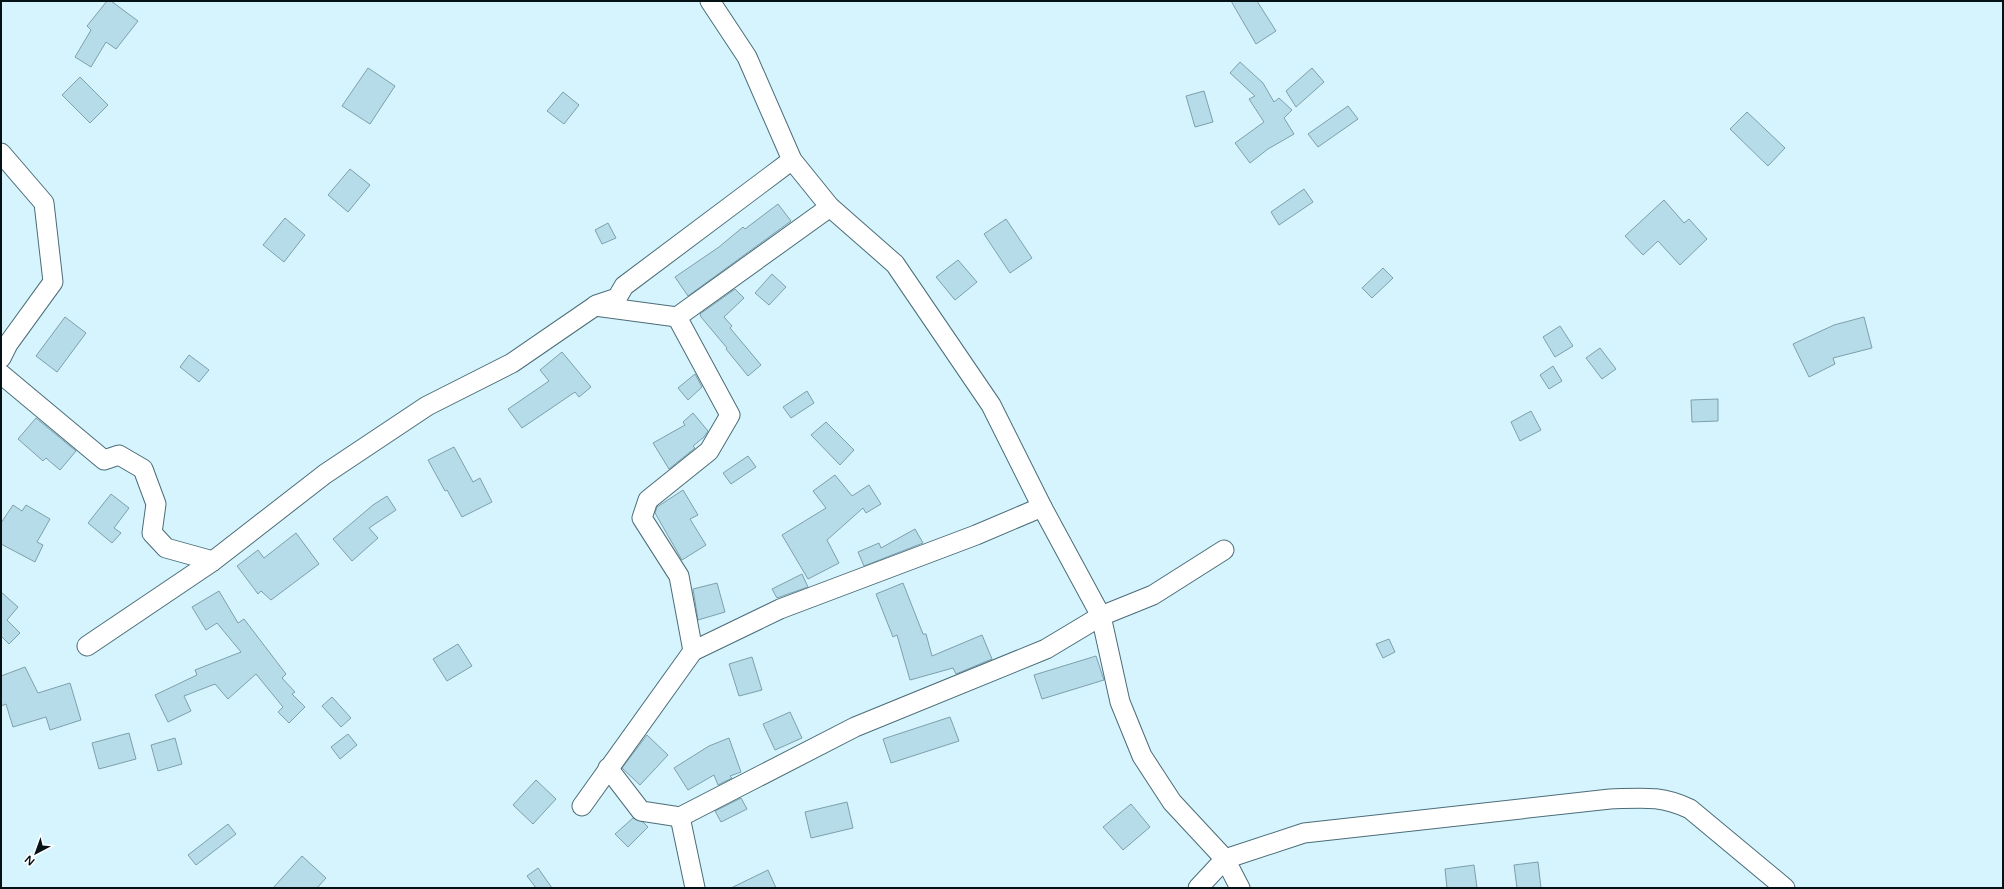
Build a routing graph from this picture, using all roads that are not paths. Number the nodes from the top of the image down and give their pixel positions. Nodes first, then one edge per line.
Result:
1 (710, 1) edge
2 (1, 153) edge
3 (792, 160) junction
4 (830, 207) junction
5 (595, 306) junction
6 (676, 318) junction
7 (1, 358) edge
8 (1, 374) edge
9 (1042, 507) junction
10 (1224, 550) dead end
11 (213, 561) junction
12 (1100, 616) junction
13 (87, 646) dead end
14 (693, 651) junction
15 (608, 768) junction
16 (582, 806) dead end
17 (680, 817) junction
18 (1224, 859) junction
19 (695, 888) edge
20 (1198, 888) edge
21 (1240, 888) edge
22 (1785, 888) edge

1 - 3 street
2 - 7 street
3 - 4 street
3 - 5 street
4 - 6 street
4 - 9 street
5 - 6 street
5 - 11 street
6 - 14 street
8 - 11 street
9 - 12 street
9 - 14 street
10 - 12 street
11 - 13 street
12 - 17 street
12 - 18 street
14 - 15 street
15 - 16 street
15 - 17 street
17 - 19 street
18 - 20 street
18 - 21 street
18 - 22 street

